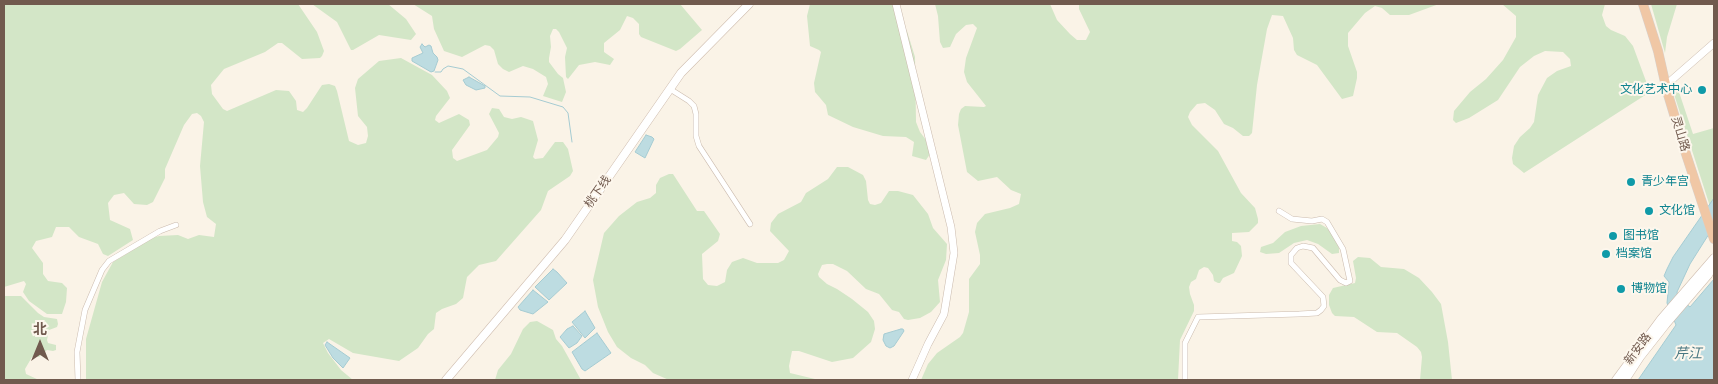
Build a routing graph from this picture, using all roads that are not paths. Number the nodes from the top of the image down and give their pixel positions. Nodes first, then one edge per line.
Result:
1 (749, 4) edge
2 (896, 4) edge
3 (1643, 4) edge
4 (1714, 43) edge
5 (1666, 86) junction
6 (670, 89) junction
7 (1279, 211) dead end
8 (750, 224) dead end
9 (176, 225) dead end
10 (1713, 235) edge
11 (1714, 258) edge
12 (1714, 264) edge
13 (1685, 295) junction
14 (1664, 321) junction
15 (78, 380) edge
16 (446, 380) edge
17 (912, 380) edge
18 (1185, 380) edge
19 (1616, 380) edge
20 (1625, 380) edge

1 - 6 main road, 桃下线
2 - 17 street
3 - 5 highway, 灵山路
4 - 5 street
5 - 10 highway, 灵山路
6 - 8 street
6 - 16 main road, 桃下线
7 - 18 street
9 - 15 street
11 - 13 main road
12 - 13 main road
13 - 14 main road
14 - 19 main road, 新安路
14 - 20 main road, 新安路

